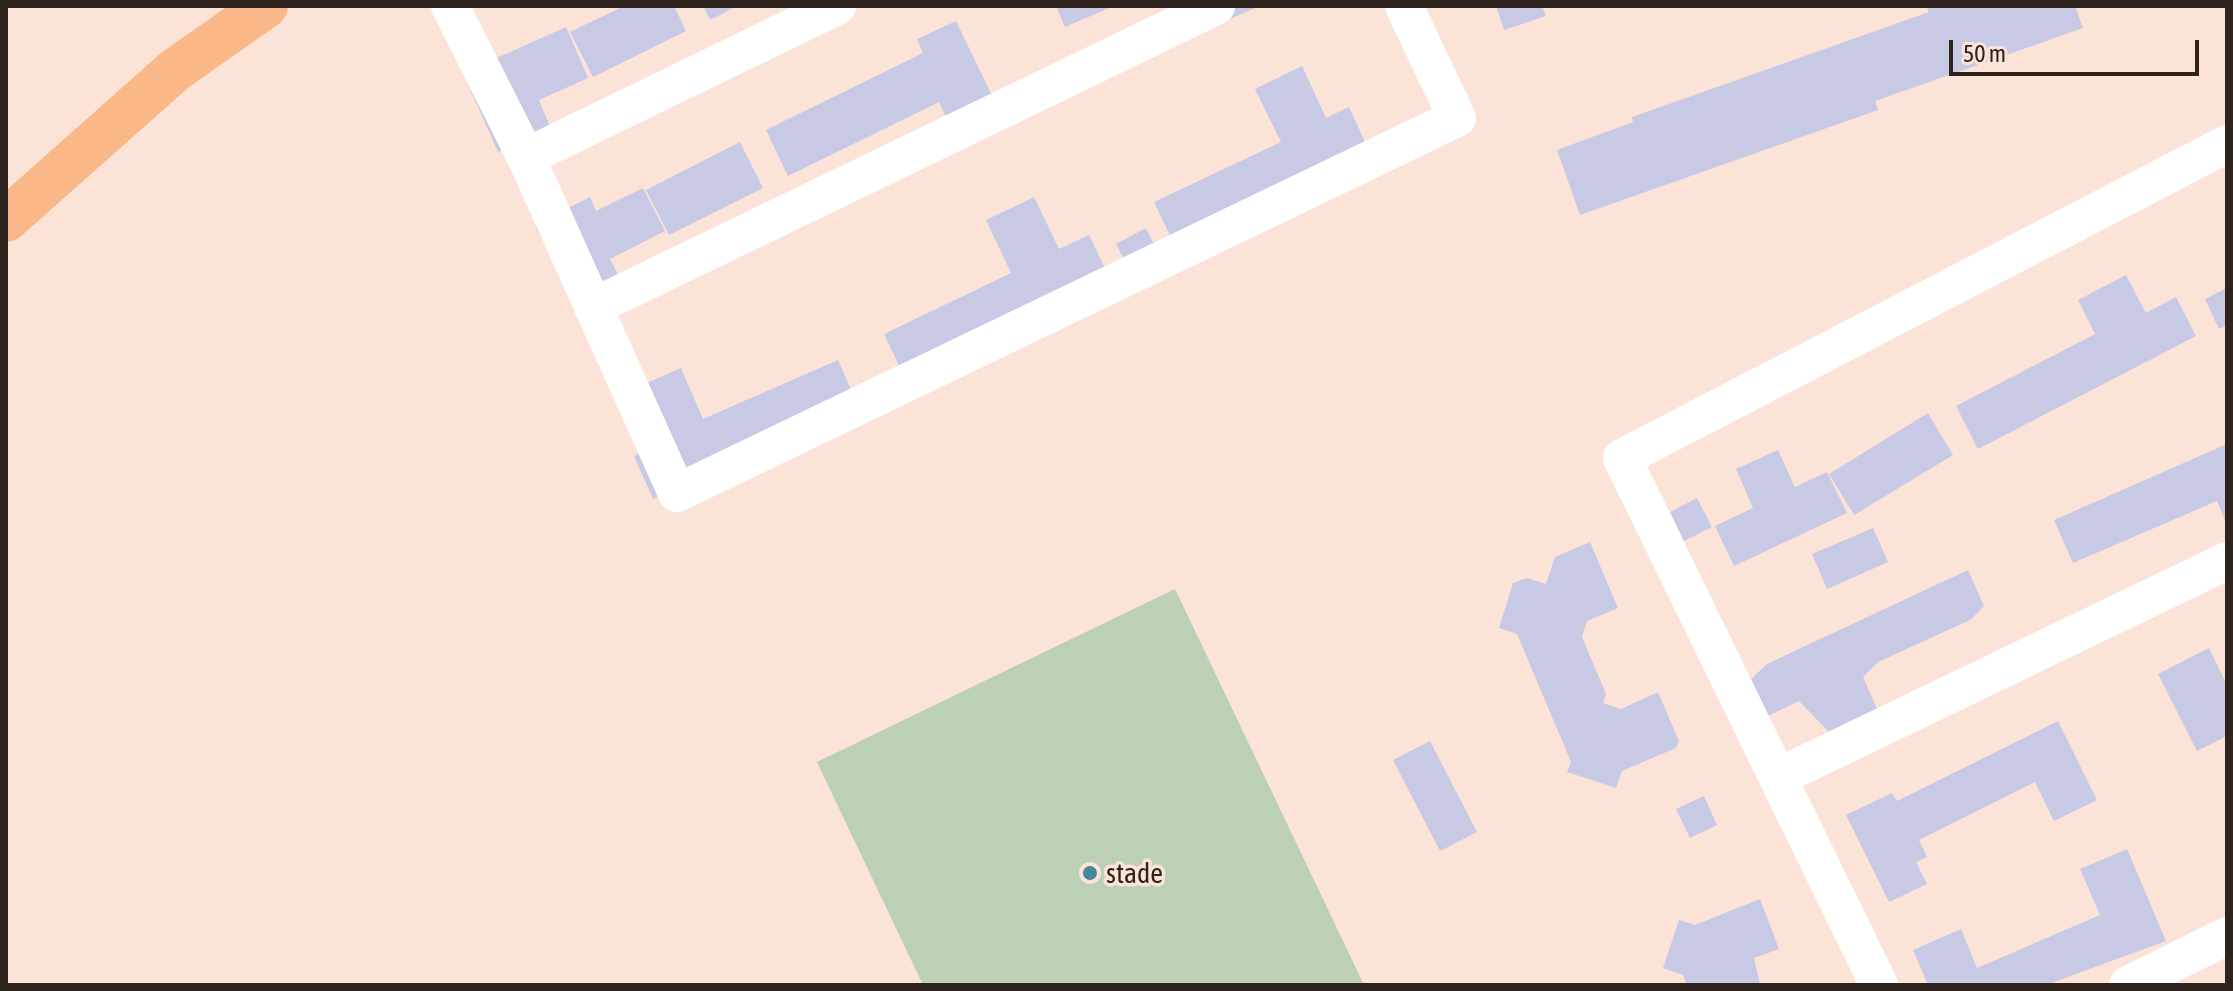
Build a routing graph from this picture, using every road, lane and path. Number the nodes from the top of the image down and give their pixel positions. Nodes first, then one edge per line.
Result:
1 (266, 6) edge
2 (450, 6) edge
3 (837, 6) edge
4 (1216, 6) edge
5 (1404, 6) edge
6 (2225, 151) edge
7 (526, 157) junction
8 (6, 220) edge
9 (593, 307) junction
10 (2227, 561) edge
11 (1778, 777) junction
12 (2227, 936) edge
13 (1879, 985) edge
14 (2128, 985) edge

1 - 8 main road
2 - 7 street
3 - 7 street
4 - 9 street
5 - 9 street
6 - 11 street
7 - 9 street
10 - 11 street
11 - 13 street
12 - 14 street

